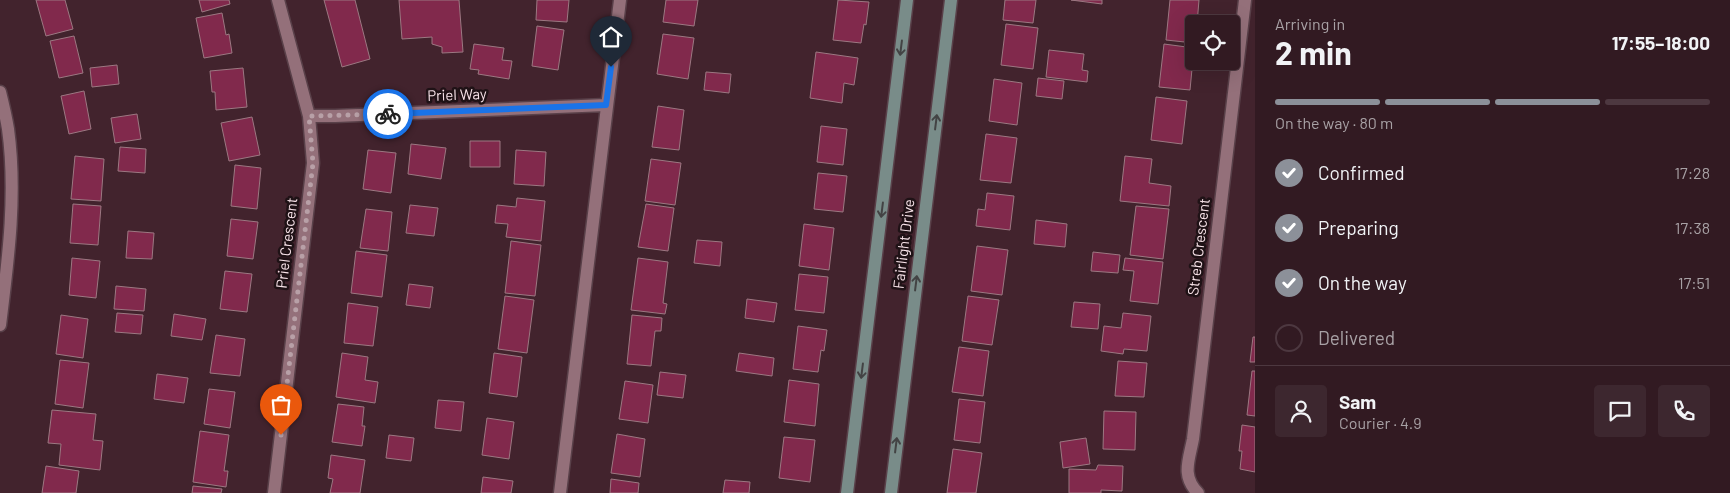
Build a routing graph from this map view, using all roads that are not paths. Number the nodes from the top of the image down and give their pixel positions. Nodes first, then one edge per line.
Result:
1 (278, 0) edge
2 (620, 0) edge
3 (907, 0) edge
4 (951, 0) edge
5 (1245, 0) edge
6 (0, 92) edge
7 (606, 105) junction
8 (309, 116) junction
9 (0, 325) edge
10 (274, 493) edge
11 (560, 493) edge
12 (847, 493) edge
13 (890, 493) edge
14 (1198, 493) edge

1 - 8 street, Priel Crescent
2 - 7 street
3 -> 12 main road, Fairlight Drive
13 -> 4 main road, Fairlight Drive
5 - 14 street, Streb Crescent
6 - 9 street
7 - 8 street, Priel Way
7 - 11 street
8 - 10 street, Priel Crescent

